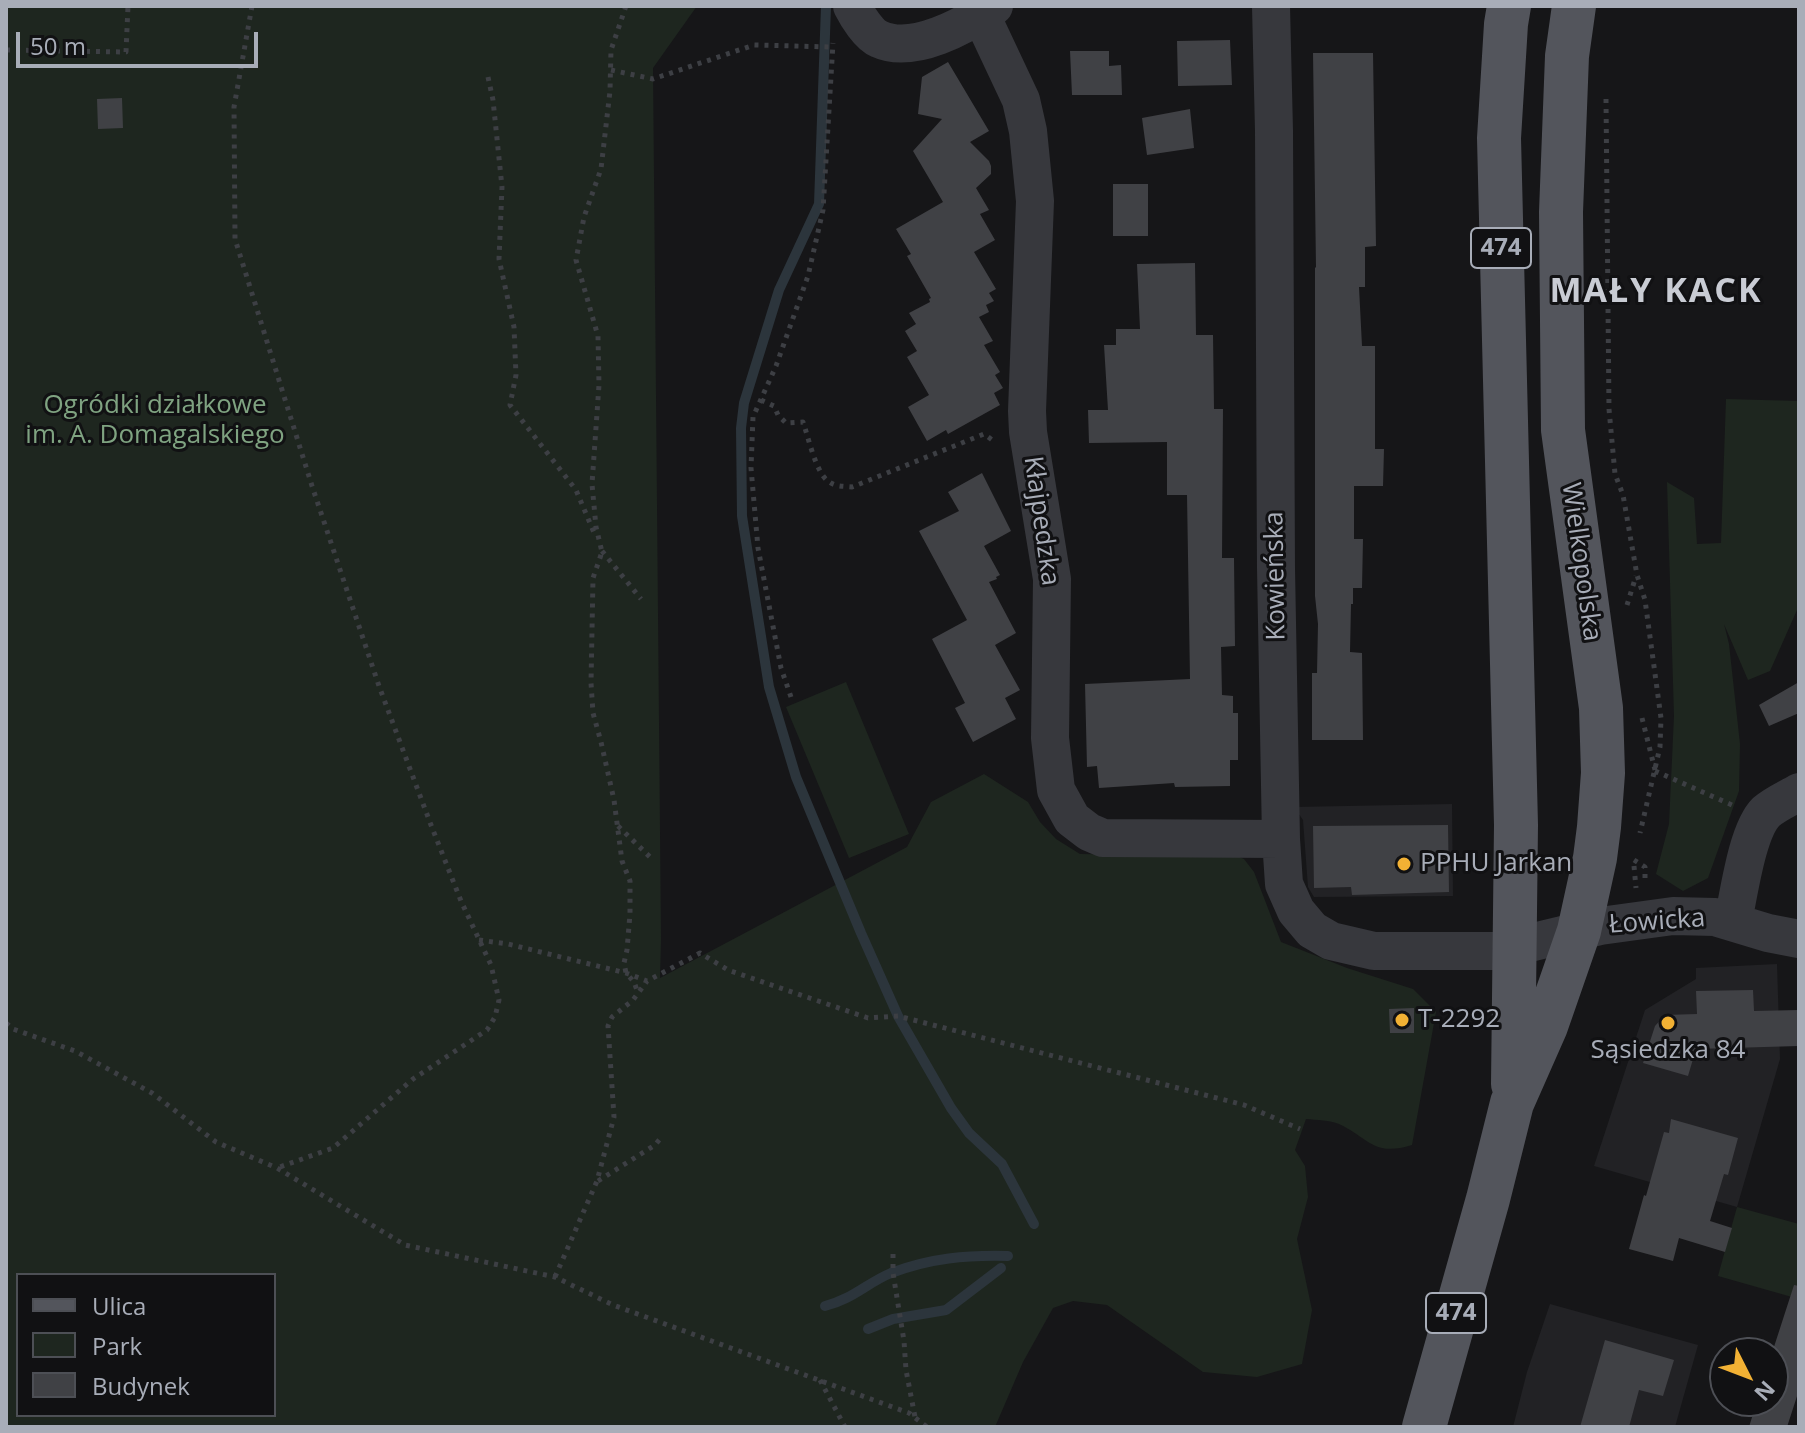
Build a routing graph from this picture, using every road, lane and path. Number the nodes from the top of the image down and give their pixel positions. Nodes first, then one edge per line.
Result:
1 (128, 6) edge
2 (252, 6) edge
3 (626, 6) edge
4 (1271, 6) edge
5 (1509, 6) edge
6 (1574, 6) edge
7 (988, 10) edge
8 (843, 20) edge
9 (833, 47) junction
10 (6, 50) edge
11 (611, 70) junction
12 (488, 77) dead end
13 (1606, 85) dead end
14 (761, 400) junction
15 (1032, 456) junction
16 (602, 552) junction
17 (641, 599) dead end
18 (791, 697) dead end
19 (1655, 771) junction
20 (1799, 792) edge
21 (1738, 808) dead end
22 (617, 825) junction
23 (1639, 836) dead end
24 (1281, 839) junction
25 (1636, 848) dead end
26 (650, 857) dead end
27 (1634, 860) junction
28 (1654, 888) dead end
29 (1636, 889) dead end
30 (1733, 921) junction
31 (1579, 931) junction
32 (1799, 939) edge
33 (479, 940) junction
34 (1515, 947) junction
35 (626, 973) junction
36 (647, 981) junction
37 (638, 993) junction
38 (6, 1023) edge
39 (1512, 1103) junction
40 (1300, 1129) dead end
41 (660, 1139) dead end
42 (277, 1168) junction
43 (597, 1181) junction
44 (893, 1254) dead end
45 (555, 1277) junction
46 (819, 1380) junction
47 (915, 1418) junction
48 (845, 1427) edge
49 (927, 1427) edge
50 (1424, 1427) edge

1 - 10 path
2 - 33 path
3 - 11 path
4 - 24 street, Kowieńska
5 - 34 main road, Wielkopolska / 474
6 - 31 main road, Wielkopolska / 474
7 - 8 street, Kłajpedzka
7 - 15 street, Kłajpedzka
8 - 9 path
9 - 11 path
9 - 14 path
11 - 16 path
12 - 16 path
13 - 19 path
14 - 15 path
14 - 18 path
15 - 24 street, Kłajpedzka
16 - 17 path
16 - 22 path
19 - 21 path
19 - 23 path
20 - 30 street
22 - 26 path
22 - 35 path
24 - 34 street, Kowieńska
25 - 27 path
27 - 28 path
27 - 29 path
30 - 31 street, Łowicka
30 - 32 street, Łowicka
31 - 34 street, Łowicka
31 - 39 main road, Wielkopolska / 474
33 - 35 path
33 - 42 path
34 - 39 main road, Wielkopolska / 474
35 - 36 path
35 - 37 path
36 - 37 path
36 - 40 path
37 - 43 path
38 - 42 path
39 - 50 main road, Wielkopolska / 474
41 - 43 path
42 - 45 path
43 - 45 path
44 - 47 path
45 - 46 path
46 - 47 path
46 - 48 path
47 - 49 path

